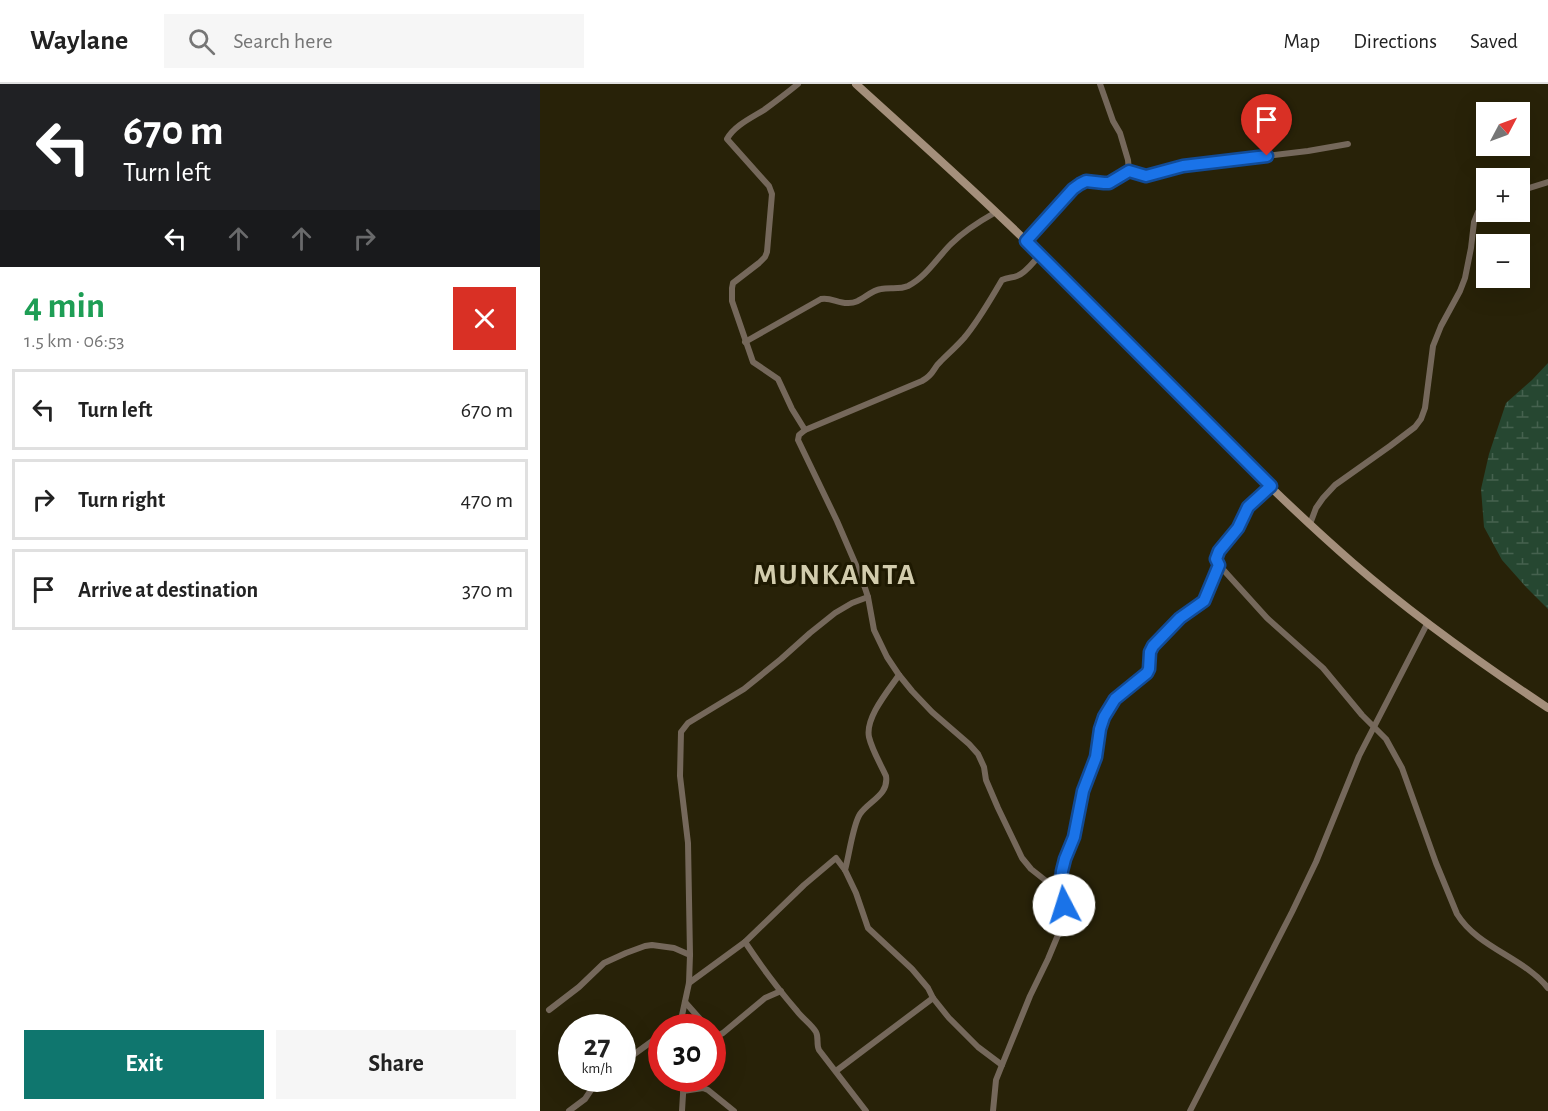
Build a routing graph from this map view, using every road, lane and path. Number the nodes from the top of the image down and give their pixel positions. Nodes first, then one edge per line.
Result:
1 (798, 84) edge
2 (856, 84) edge
3 (1100, 84) edge
4 (1348, 144) dead end
5 (1129, 171) junction
6 (1548, 182) edge
7 (1530, 188) edge
8 (996, 212) junction
9 (1476, 217) edge
10 (1026, 241) junction
11 (1040, 255) junction
12 (746, 342) junction
13 (805, 430) junction
14 (1271, 486) junction
15 (1310, 524) junction
16 (1219, 565) junction
17 (868, 597) junction
18 (1427, 624) junction
19 (899, 675) junction
20 (1548, 708) edge
21 (1374, 727) junction
22 (845, 870) junction
23 (1060, 892) junction
24 (745, 942) junction
25 (690, 955) junction
26 (689, 983) junction
27 (1548, 988) edge
28 (781, 991) junction
29 (933, 998) junction
30 (686, 1002) junction
31 (549, 1010) dead end
32 (683, 1014) edge
33 (696, 1014) edge
34 (726, 1030) edge
35 (1002, 1065) junction
36 (836, 1071) junction
37 (590, 1092) edge
38 (683, 1092) edge
39 (710, 1092) edge
40 (569, 1111) edge
41 (682, 1111) edge
42 (734, 1111) edge
43 (866, 1111) edge
44 (993, 1111) edge
45 (1190, 1111) edge

1 - 12 street
2 - 8 main road
3 - 5 street
4 - 5 street
5 - 10 street
6 - 7 street
8 - 10 main road
8 - 12 street
9 - 15 street
10 - 11 main road
11 - 13 street
11 - 14 main road
12 - 13 street
13 - 17 street
14 - 15 main road
14 - 16 street
15 - 18 main road
16 - 21 street
16 - 23 street
17 - 19 street
17 - 25 street
18 - 20 main road
18 - 21 street
19 - 22 street
19 - 23 street
21 - 27 street
21 - 45 street
22 - 24 street
22 - 29 street
23 - 35 street
24 - 26 street
24 - 28 street
25 - 26 street
25 - 31 street
26 - 30 street
28 - 34 street
28 - 36 street
29 - 35 street
29 - 36 street
30 - 32 street
30 - 33 street
35 - 44 street
36 - 43 street
37 - 40 street
38 - 41 street
39 - 42 street

